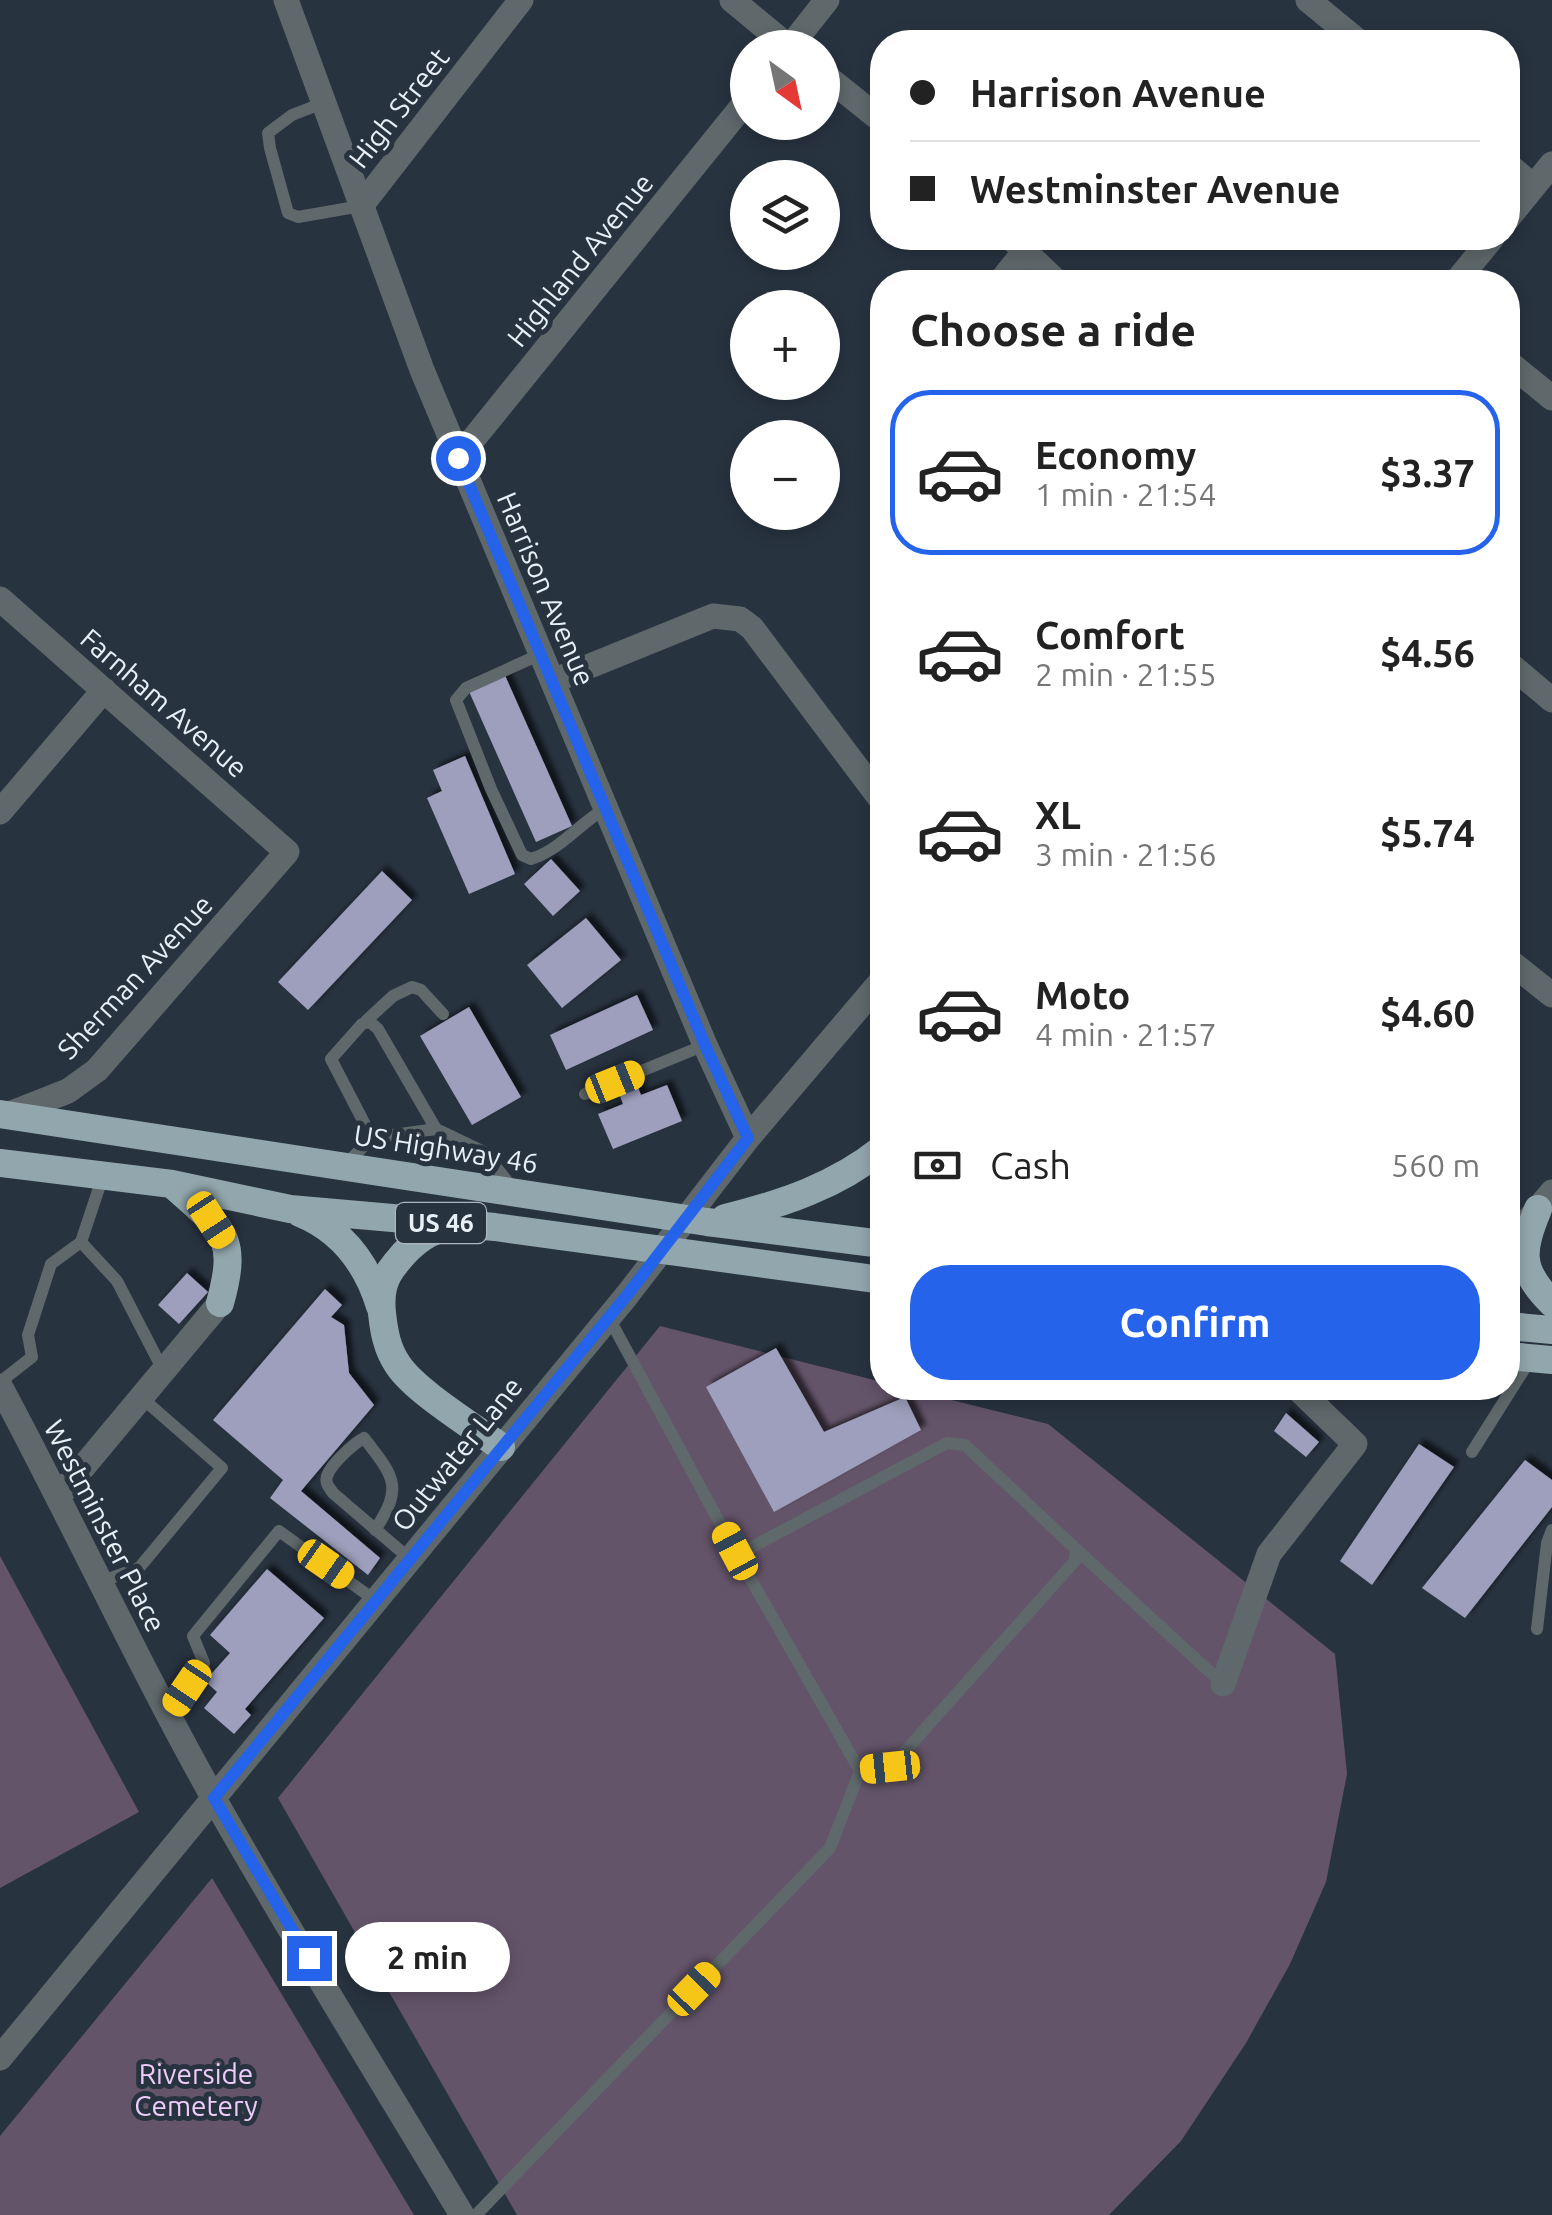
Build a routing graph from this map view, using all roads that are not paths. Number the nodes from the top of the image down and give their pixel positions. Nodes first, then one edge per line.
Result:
1 (286, 0) edge
2 (521, 0) edge
3 (732, 0) edge
4 (827, 0) edge
5 (1308, 0) edge
6 (769, 30) edge
7 (803, 30) edge
8 (1344, 30) edge
9 (840, 87) edge
10 (323, 103) junction
11 (870, 111) edge
12 (730, 121) edge
13 (1552, 164) edge
14 (1520, 175) edge
15 (1533, 186) junction
16 (1520, 203) edge
17 (361, 206) junction
18 (1024, 250) edge
19 (1482, 250) edge
20 (1045, 270) edge
21 (1466, 270) edge
22 (1520, 372) edge
23 (1552, 398) edge
24 (458, 458) junction
25 (0, 599) edge
26 (541, 654) junction
27 (1520, 674) edge
28 (552, 681) junction
29 (104, 690) junction
30 (1552, 700) edge
31 (870, 785) edge
32 (606, 808) junction
33 (0, 812) edge
34 (287, 852) joint
35 (1520, 970) edge
36 (870, 994) edge
37 (1552, 995) edge
38 (443, 1014) dead end
39 (366, 1021) junction
40 (705, 1045) junction
41 (585, 1094) dead end
42 (3, 1115) edge
43 (436, 1130) junction
44 (372, 1138) junction
45 (748, 1138) junction
46 (870, 1156) edge
47 (343, 1166) junction
48 (6, 1170) edge
49 (104, 1176) junction
50 (172, 1184) junction
51 (517, 1193) junction
52 (1545, 1201) edge
53 (705, 1208) junction
54 (290, 1210) junction
55 (495, 1227) junction
56 (1520, 1230) edge
57 (82, 1242) junction
58 (870, 1242) edge
59 (870, 1278) edge
60 (220, 1303) joint
61 (1552, 1303) edge
62 (608, 1316) junction
63 (382, 1317) junction
64 (1520, 1327) edge
65 (1552, 1330) edge
66 (164, 1372) junction
67 (0, 1384) edge
68 (142, 1398) junction
69 (1309, 1400) edge
70 (1504, 1400) edge
71 (501, 1447) junction
72 (1472, 1452) dead end
73 (59, 1496) junction
74 (375, 1530) junction
75 (1552, 1530) edge
76 (1076, 1549) junction
77 (737, 1556) junction
78 (410, 1559) junction
79 (99, 1582) junction
80 (376, 1601) junction
81 (1537, 1629) dead end
82 (1223, 1684) joint
83 (168, 1716) junction
84 (860, 1770) junction
85 (214, 1798) junction
86 (0, 2058) edge
87 (462, 2215) edge
88 (476, 2215) edge

1 - 10 street, Harrison Avenue
2 - 17 street, High Street
3 - 6 street
4 - 7 street
5 - 8 street
9 - 11 street
10 - 17 street, Harrison Avenue
10 - 17 lane
12 - 24 street, Highland Avenue
13 - 15 street
14 - 15 street
15 - 16 street
17 - 24 street, Harrison Avenue
18 - 20 street
19 - 21 street
22 - 23 street
24 - 26 street, Harrison Avenue
25 - 29 street, Farnham Avenue
26 - 28 street, Harrison Avenue
26 - 32 lane
27 - 30 street
28 - 31 street
28 - 32 street, Harrison Avenue
29 - 33 street
29 - 34 street, Farnham Avenue
32 - 40 street, Harrison Avenue
34 - 42 street, Sherman Avenue
35 - 37 street
36 - 45 street, Outwater Lane
38 - 39 lane
39 - 43 lane
39 - 44 lane
40 - 41 lane
40 - 45 street, Harrison Avenue
42 - 47 highway, US Highway 46 / US 46
43 - 44 lane
43 - 51 lane
44 - 47 lane
45 - 53 street, Outwater Lane
46 - 53 highway
47 - 51 highway, US Highway 46 / US 46
48 - 49 highway, US 46
49 - 50 highway, US 46
49 - 57 lane
50 - 54 highway, US 46
50 - 60 highway
51 - 53 highway, US Highway 46 / US 46
52 - 56 street
52 - 61 highway
53 - 58 highway, US Highway 46 / US 46
53 - 62 street, Outwater Lane
54 - 55 highway, US 46
54 - 63 highway
55 - 59 highway, US 46
55 - 63 highway
57 - 66 lane
57 - 67 lane
60 - 66 street
62 - 71 street, Outwater Lane
62 - 77 lane
63 - 71 highway
64 - 65 highway
66 - 68 street
67 - 73 street, Westminster Place
68 - 73 street
68 - 79 lane
69 - 82 street
70 - 72 lane
71 - 78 street, Outwater Lane
73 - 79 street, Westminster Place
74 - 74 lane
74 - 78 lane
75 - 81 lane
76 - 77 lane
76 - 82 lane
76 - 84 lane
77 - 84 lane
78 - 80 street, Outwater Lane
79 - 83 street, Westminster Place
80 - 83 lane
80 - 85 street, Outwater Lane
83 - 85 street, Westminster Place
84 - 88 lane
85 - 86 street, Outwater Lane
85 - 87 street, Westminster Place

